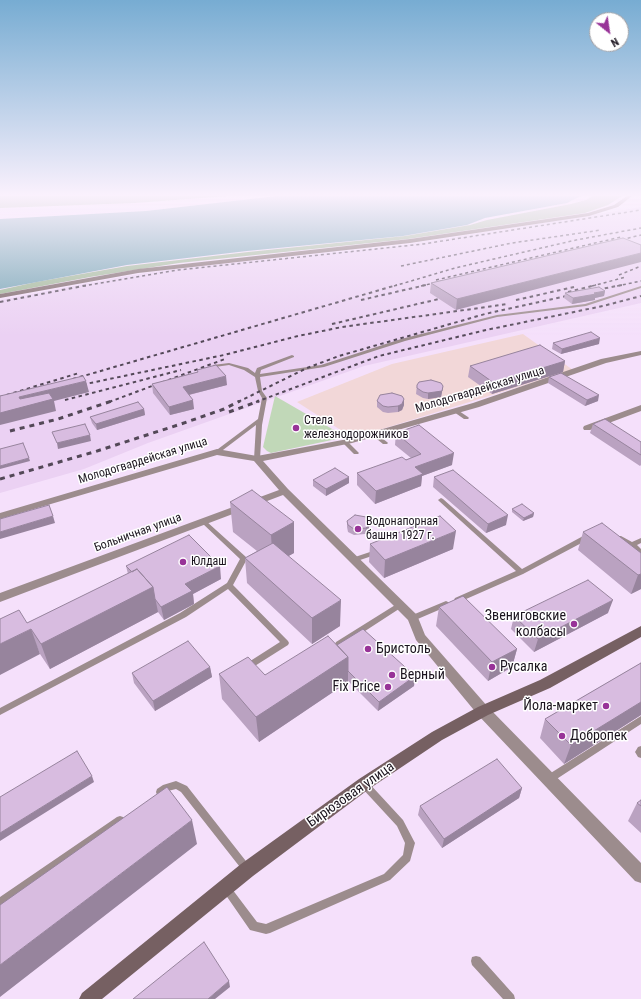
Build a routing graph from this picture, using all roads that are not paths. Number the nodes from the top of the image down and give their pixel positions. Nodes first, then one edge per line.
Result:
1 (395, 243) edge
2 (641, 287) edge
3 (0, 296) edge
4 (641, 353) edge
5 (292, 356) dead end
6 (215, 366) edge
7 (257, 376) junction
8 (641, 408) edge
9 (456, 411) junction
10 (466, 418) dead end
11 (261, 419) junction
12 (587, 428) dead end
13 (374, 434) junction
14 (345, 442) junction
15 (385, 443) dead end
16 (217, 452) junction
17 (356, 453) dead end
18 (257, 459) junction
19 (285, 491) junction
20 (441, 500) dead end
21 (0, 516) edge
22 (204, 522) junction
23 (597, 532) edge
24 (615, 535) edge
25 (641, 540) edge
26 (632, 545) junction
27 (381, 549) edge
28 (641, 552) edge
29 (354, 560) junction
30 (521, 572) junction
31 (229, 584) junction
32 (0, 598) edge
33 (400, 605) junction
34 (413, 618) junction
35 (639, 634) edge
36 (335, 647) edge
37 (242, 670) edge
38 (483, 711) junction
39 (0, 712) edge
40 (641, 720) edge
41 (641, 750) edge
42 (641, 754) edge
43 (549, 779) junction
44 (364, 784) junction
45 (153, 797) edge
46 (128, 815) edge
47 (247, 870) junction
48 (641, 875) edge
49 (225, 887) junction
50 (0, 903) edge
51 (476, 961) dead end
52 (88, 999) edge
53 (510, 999) edge

1 - 3 main road
2 - 7 lane
4 - 9 street, Молодогвардейская улица
5 - 7 lane
6 - 7 lane
7 - 11 lane
8 - 12 street
9 - 10 lane
9 - 13 street, Молодогвардейская улица
11 - 16 lane
11 - 18 lane
13 - 14 street, Молодогвардейская улица
13 - 15 lane
14 - 17 lane
14 - 18 street, Молодогвардейская улица
16 - 18 street, Молодогвардейская улица
16 - 21 street, Молодогвардейская улица
18 - 19 street
19 - 22 street, Больничная улица
19 - 29 street
20 - 30 lane
22 - 31 lane
22 - 32 street, Больничная улица
23 - 30 lane
24 - 26 lane
25 - 26 lane
26 - 28 lane
27 - 29 lane
29 - 33 street
30 - 34 lane
31 - 37 lane
31 - 39 lane
33 - 34 street
33 - 36 lane
34 - 38 street
35 - 38 main road, Бирюзовая улица
38 - 43 street
38 - 44 main road, Бирюзовая улица
40 - 43 lane
41 - 42 lane
43 - 48 street
44 - 47 main road, Бирюзовая улица
44 - 49 lane
45 - 47 lane
46 - 50 lane
47 - 49 main road, Бирюзовая улица
49 - 52 main road, Бирюзовая улица
51 - 53 lane

